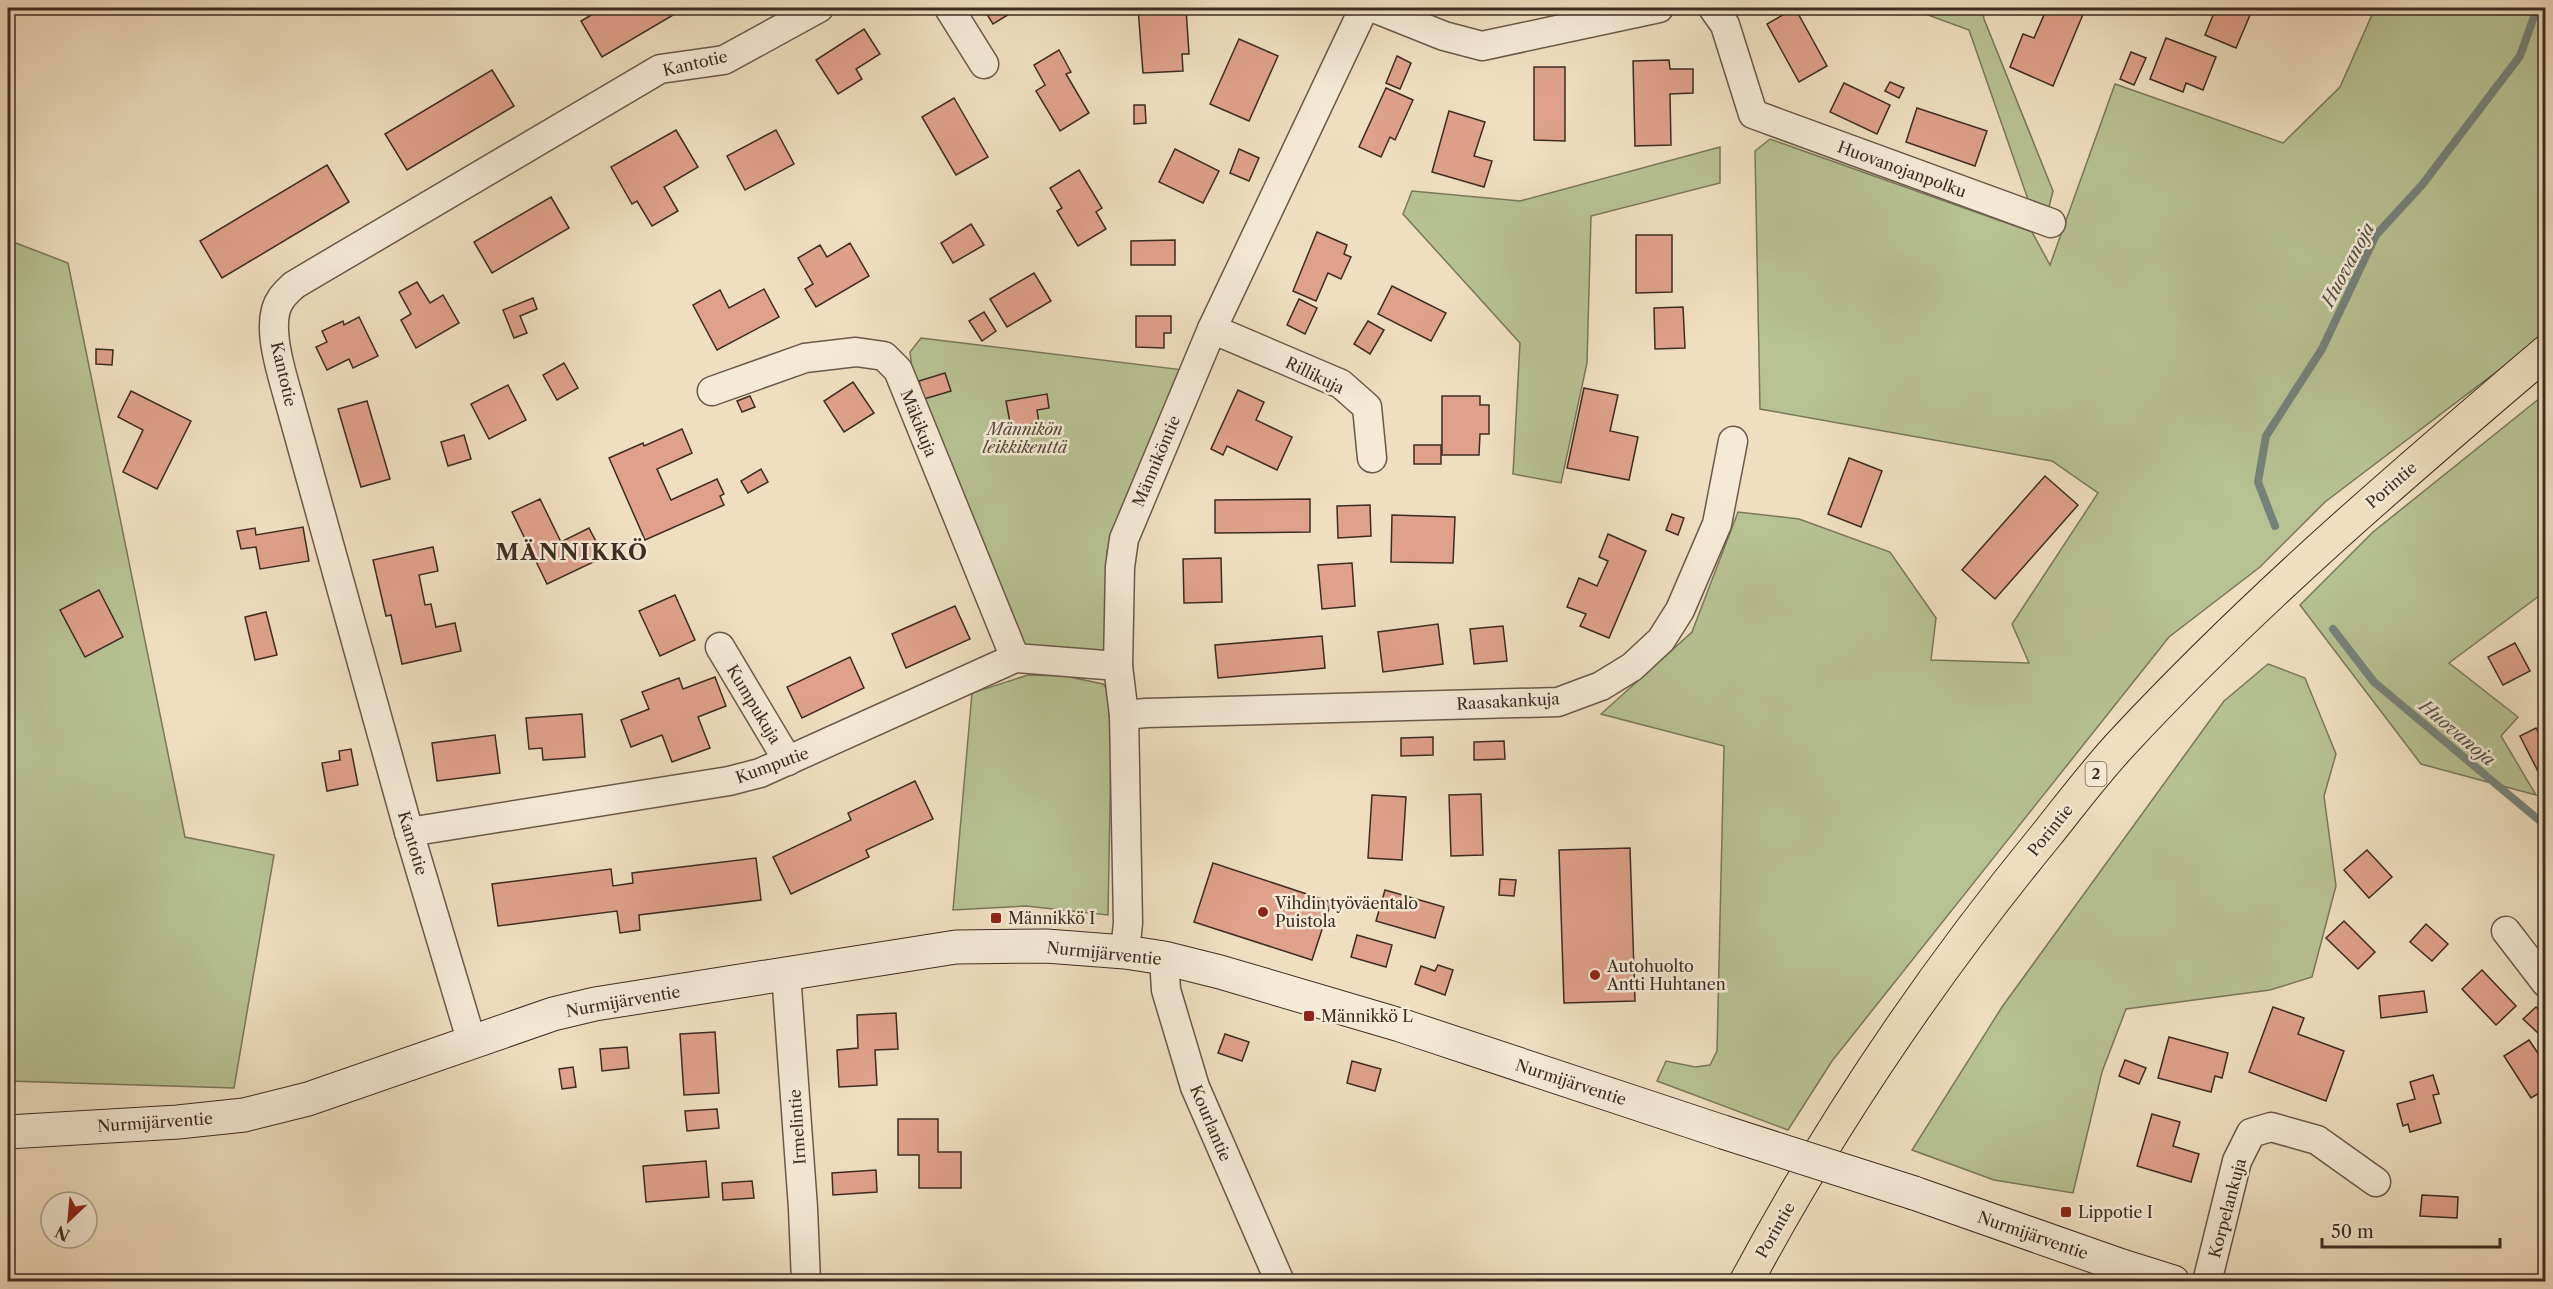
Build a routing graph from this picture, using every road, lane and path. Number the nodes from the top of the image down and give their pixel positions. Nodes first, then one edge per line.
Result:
1 (819, 8) edge
2 (949, 8) edge
3 (1364, 8) edge
4 (1374, 8) edge
5 (1659, 8) edge
6 (1713, 8) edge
7 (984, 64) dead end
8 (2051, 223) dead end
9 (1212, 329) junction
10 (2546, 352) edge
11 (712, 391) dead end
12 (1733, 441) dead end
13 (1372, 458) dead end
14 (720, 647) dead end
15 (1015, 658) junction
16 (1118, 666) junction
17 (1124, 715) junction
18 (788, 761) junction
19 (409, 832) junction
20 (2506, 932) dead end
21 (1125, 952) junction
22 (1164, 958) junction
23 (786, 973) junction
24 (2546, 984) edge
25 (472, 1043) junction
26 (8, 1132) edge
27 (2376, 1182) dead end
28 (2120, 1274) edge
29 (806, 1281) edge
30 (1280, 1281) edge
31 (1746, 1281) edge
32 (2172, 1281) edge
33 (2207, 1281) edge

1 - 19 street, Kantotie
2 - 7 street
3 - 9 street, Männiköntie
4 - 5 street
6 - 8 street, Huovanojanpolku
9 - 13 street, Rillikuja
9 - 16 street, Männiköntie
10 - 31 highway, Porintie / 2
11 - 15 street, Mäkikuja
12 - 17 street, Raasakankuja
14 - 18 street, Kumpukuja
15 - 16 street, Kumputie
15 - 18 street, Kumputie
16 - 17 street, Männiköntie
17 - 21 street, Männiköntie
18 - 19 street, Kumputie
19 - 25 street, Kantotie
20 - 24 street
21 - 22 street, Nurmijärventie
21 - 23 street, Nurmijärventie
22 - 28 street, Nurmijärventie, bridge
22 - 30 street, Kourlantie
23 - 25 street, Nurmijärventie
23 - 29 street, Irmelintie
25 - 26 street, Nurmijärventie
27 - 33 street, Korpelankuja
28 - 32 street, Nurmijärventie

